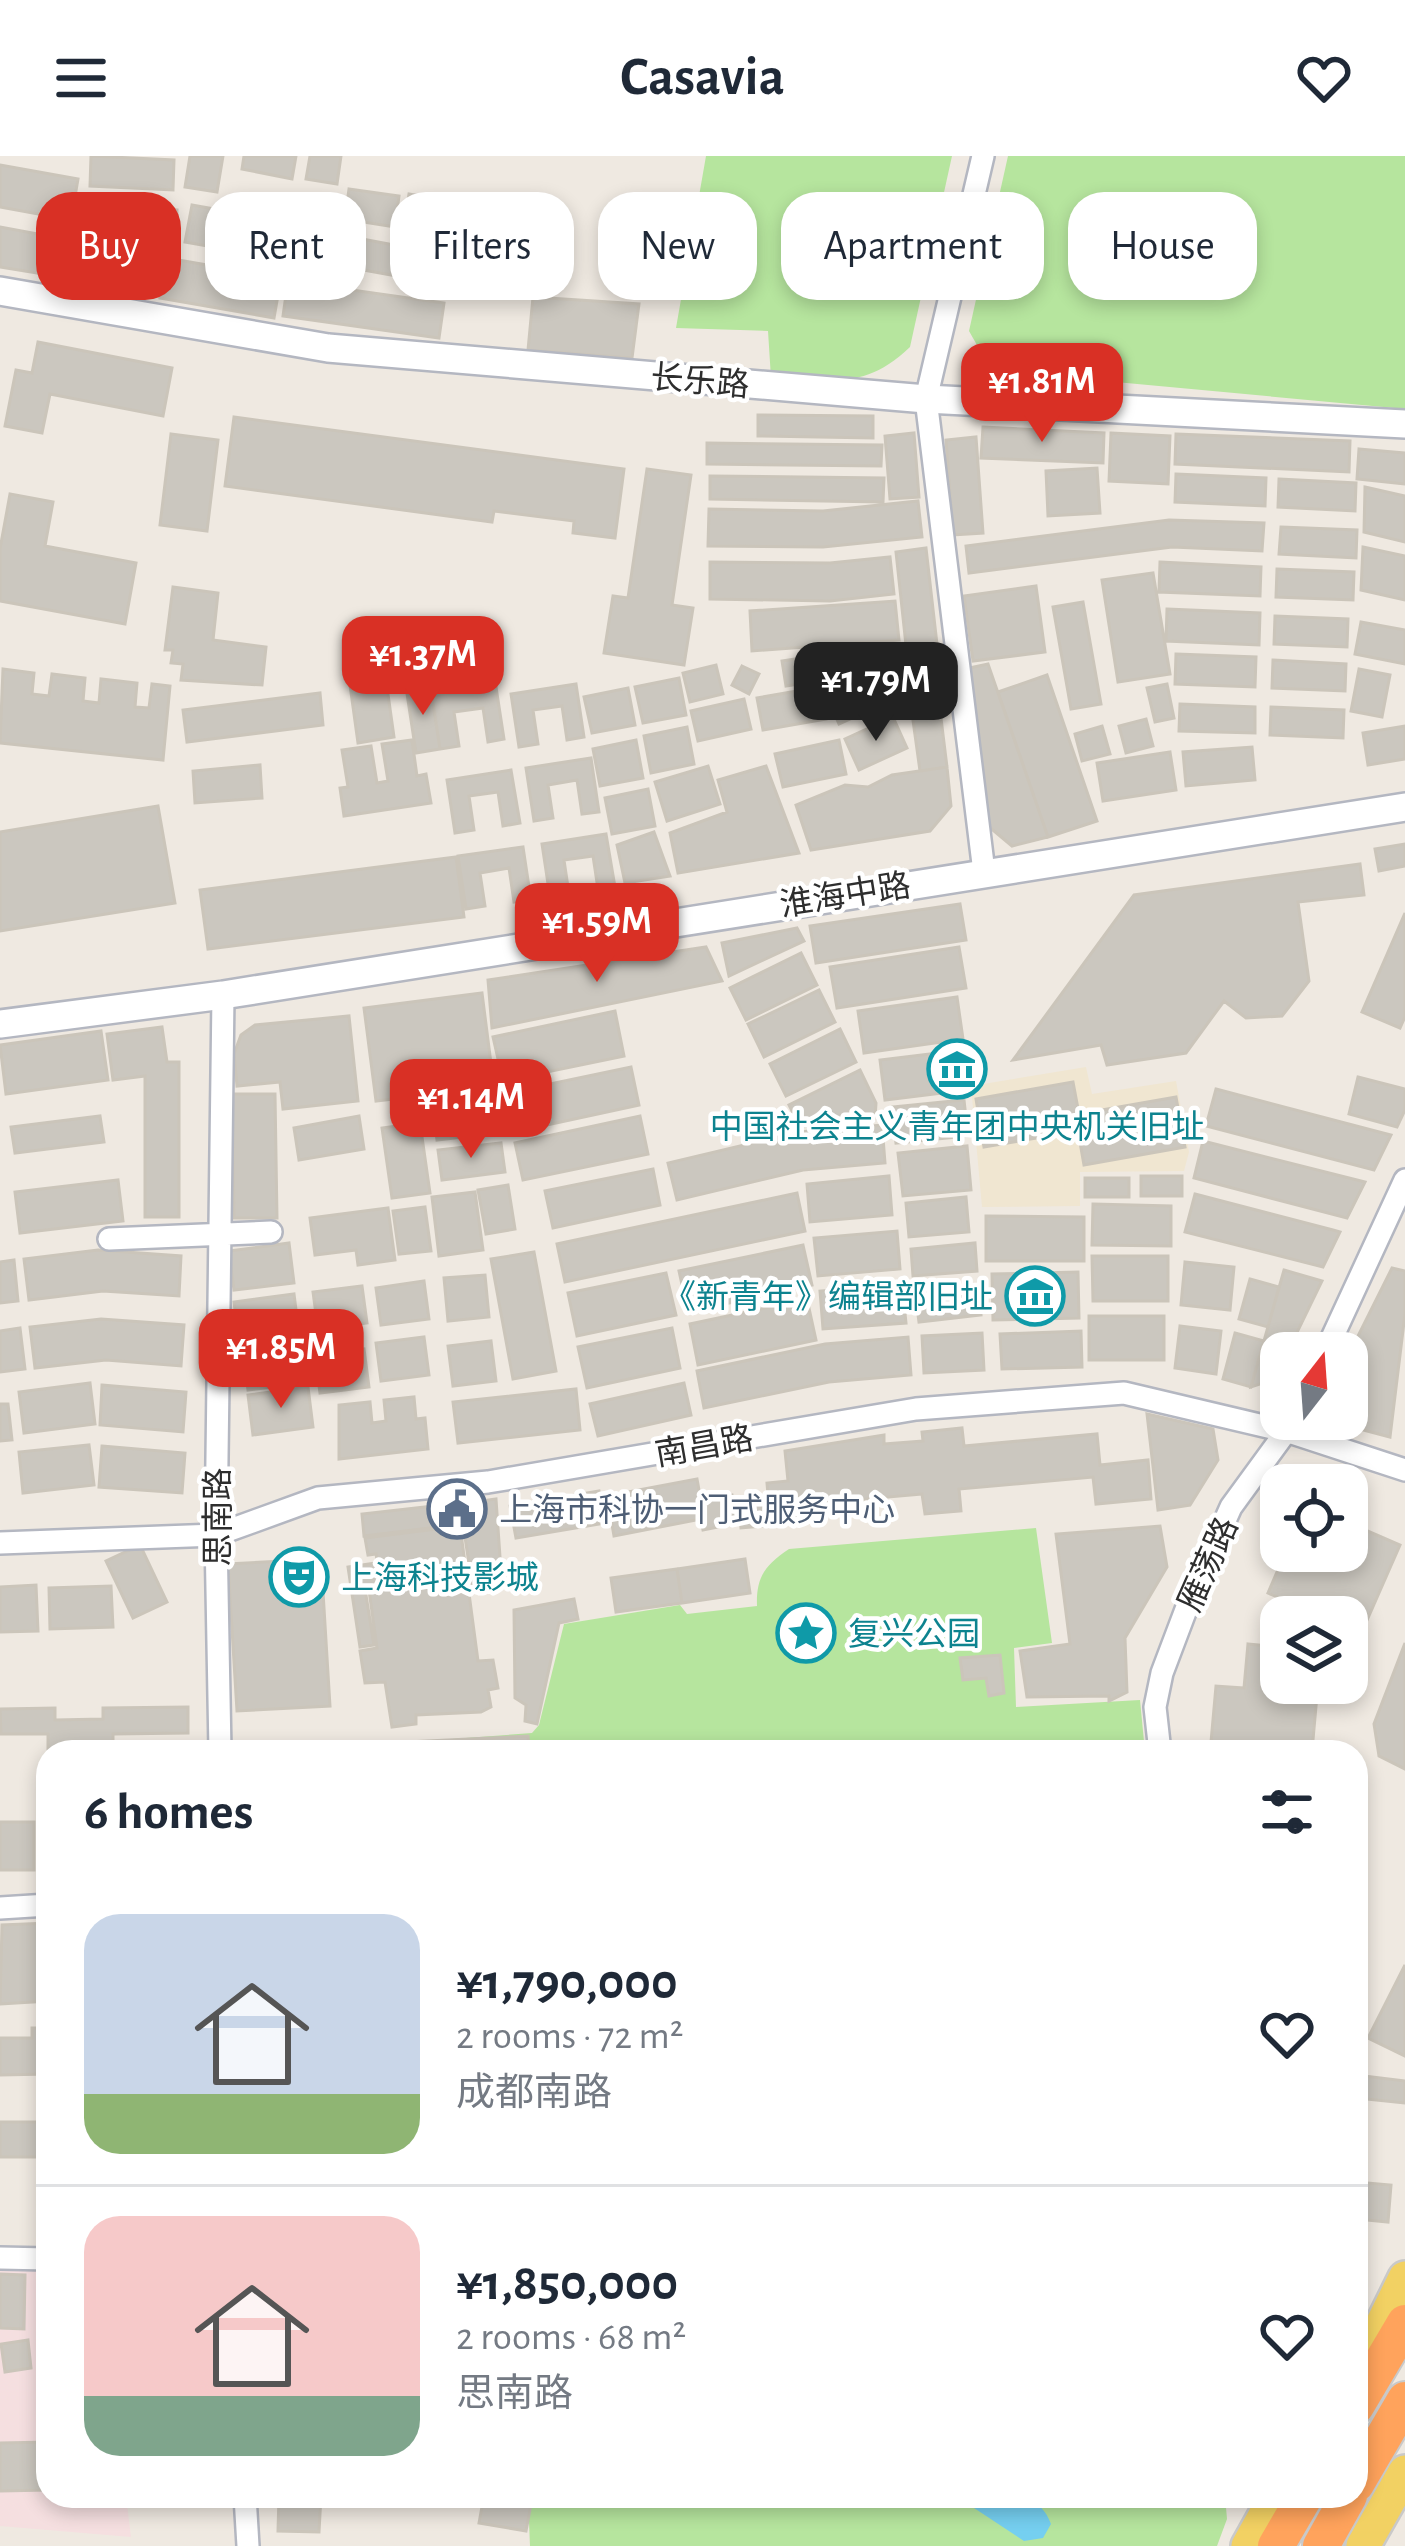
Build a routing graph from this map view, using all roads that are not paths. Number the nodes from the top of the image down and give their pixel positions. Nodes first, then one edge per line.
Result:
1 (983, 156) edge
2 (0, 291) edge
3 (926, 399) junction
4 (1405, 424) edge
5 (1405, 807) edge
6 (984, 872) junction
7 (223, 995) junction
8 (0, 1024) edge
9 (1405, 1180) edge
10 (271, 1232) dead end
11 (220, 1238) junction
12 (109, 1239) dead end
13 (1335, 1332) edge
14 (1260, 1419) edge
15 (1281, 1440) edge
16 (1330, 1440) edge
17 (1405, 1470) edge
18 (216, 1535) junction
19 (0, 1543) edge
20 (220, 1740) edge
21 (1159, 1740) edge
22 (36, 1906) edge
23 (0, 1908) edge
24 (0, 2258) edge
25 (36, 2259) edge
26 (1405, 2278) edge
27 (1401, 2318) edge
28 (1368, 2357) edge
29 (1368, 2383) edge
30 (1405, 2400) edge
31 (1368, 2463) edge
32 (1405, 2472) edge
33 (246, 2508) edge
34 (1269, 2508) edge
35 (1298, 2508) edge
36 (1342, 2508) edge
37 (248, 2546) edge
38 (1248, 2546) edge
39 (1276, 2546) edge
40 (1321, 2546) edge
41 (1363, 2546) edge

1 - 3 street
2 - 3 main road, 长乐路
3 - 4 main road, 长乐路
3 - 6 street
5 - 6 main road, 淮海中路
6 - 7 main road, 淮海中路
7 - 8 main road, 淮海中路
7 - 11 street, 思南路
9 - 13 street
10 - 11 street
11 - 12 street
11 - 18 street, 思南路
14 - 18 street, 南昌路
15 - 21 street, 雁荡路
16 - 17 street, 南昌路
18 - 19 street, 南昌路
18 - 20 street, 思南路
22 - 23 street
24 - 25 street
26 - 27 main road
27 - 28 main road
27 - 29 highway
30 - 31 highway
32 - 41 main road
33 - 37 street
34 - 38 main road
35 - 39 highway
36 - 40 highway

